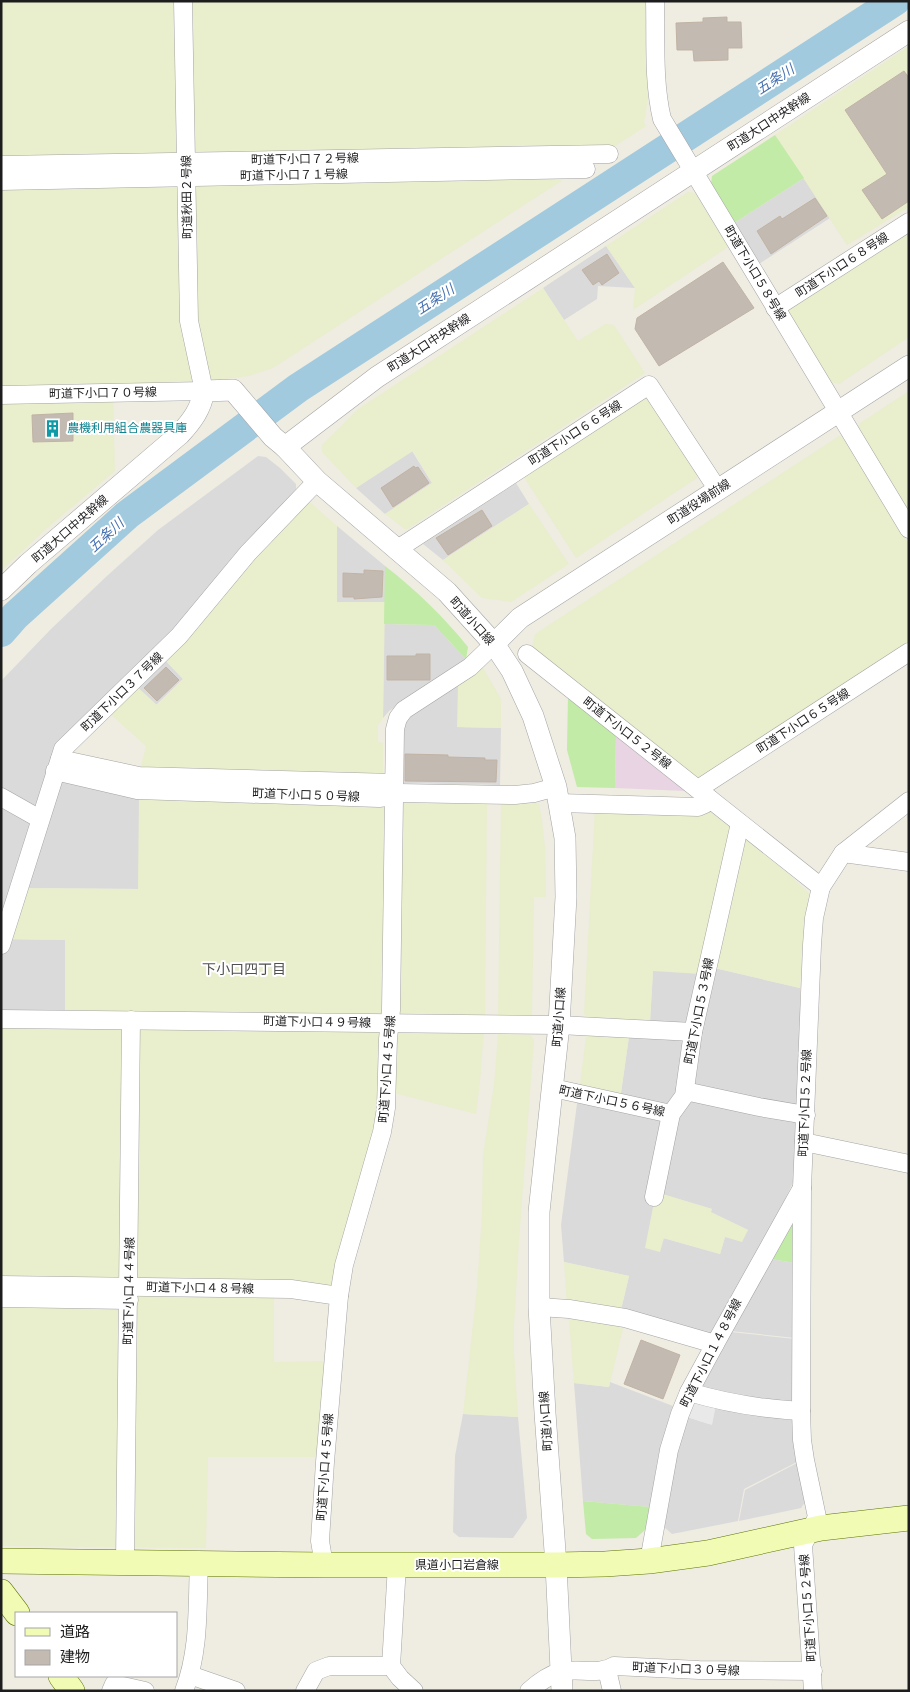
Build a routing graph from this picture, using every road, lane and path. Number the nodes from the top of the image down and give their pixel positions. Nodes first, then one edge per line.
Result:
1 (182, 1) edge
2 (655, 1) edge
3 (909, 31) edge
4 (609, 154) dead end
5 (1, 165) edge
6 (691, 166) junction
7 (186, 169) junction
8 (586, 169) dead end
9 (1, 181) edge
10 (909, 222) edge
11 (776, 308) junction
12 (909, 366) edge
13 (204, 391) junction
14 (1, 395) edge
15 (838, 412) junction
16 (279, 442) junction
17 (317, 481) junction
18 (718, 490) junction
19 (909, 529) edge
20 (396, 550) junction
21 (1, 590) edge
22 (494, 644) junction
23 (909, 652) edge
24 (527, 654) dead end
25 (58, 765) junction
26 (394, 789) junction
27 (704, 794) junction
28 (558, 795) junction
29 (1, 796) edge
30 (909, 801) edge
31 (40, 819) junction
32 (740, 823) junction
33 (843, 853) junction
34 (909, 862) edge
35 (821, 887) junction
36 (1, 945) edge
37 (1, 1019) edge
38 (131, 1020) junction
39 (390, 1023) junction
40 (559, 1025) junction
41 (693, 1032) junction
42 (553, 1088) junction
43 (685, 1091) junction
44 (671, 1114) junction
45 (806, 1115) junction
46 (804, 1142) junction
47 (909, 1164) edge
48 (802, 1188) junction
49 (654, 1197) dead end
50 (1, 1285) edge
51 (129, 1293) junction
52 (339, 1296) junction
53 (1, 1298) edge
54 (539, 1307) junction
55 (715, 1344) junction
56 (689, 1392) junction
57 (802, 1411) junction
58 (909, 1518) edge
59 (811, 1529) junction
60 (1, 1561) edge
61 (649, 1561) junction
62 (125, 1562) junction
63 (199, 1563) junction
64 (324, 1565) junction
65 (397, 1565) junction
66 (556, 1565) junction
67 (1, 1592) edge
68 (16, 1612) edge
69 (391, 1666) junction
70 (607, 1670) junction
71 (813, 1671) junction
72 (62, 1677) edge
73 (561, 1681) edge
74 (187, 1683) edge
75 (411, 1690) edge
76 (72, 1691) edge
77 (112, 1691) edge
78 (145, 1691) edge
79 (236, 1691) edge
80 (305, 1691) edge
81 (529, 1691) edge
82 (612, 1691) edge
83 (813, 1691) edge

1 - 7 street, 町道秋田２号線
2 - 6 street, 町道下小口５８号線
3 - 6 street, 町道大口中央幹線
4 - 7 street, 町道下小口７２号線
5 - 7 street, 町道下小口７２号線
6 - 11 street, 町道下小口５８号線
6 - 16 street, 町道大口中央幹線
7 - 8 street, 町道下小口７１号線
7 - 9 street, 町道下小口７１号線
7 - 13 street, 町道秋田２号線
10 - 11 street, 町道下小口６８号線
11 - 15 street, 町道下小口５８号線
12 - 15 street, 町道役場前線
13 - 14 street, 町道下小口７０号線
13 - 16 street
13 - 21 street, 町道大口中央幹線
15 - 18 street, 町道役場前線
15 - 19 street, 町道下小口５８号線
16 - 17 street, 町道小口線
17 - 20 street, 町道小口線
17 - 25 street, 町道下小口３７号線
18 - 20 street, 町道下小口６６号線
18 - 22 street, 町道役場前線
20 - 22 street, 町道小口線
22 - 26 street, 町道下小口４５号線
22 - 28 street, 町道小口線
23 - 27 street, 町道下小口６５号線
24 - 27 street, 町道下小口５２号線
25 - 26 street
25 - 26 street, 町道下小口５０号線
25 - 31 street, 町道下小口３７号線
26 - 28 street, 町道下小口５０号線
26 - 39 street, 町道下小口４５号線
27 - 28 street, 町道下小口５０号線
27 - 32 street, 町道下小口５２号線
28 - 40 street, 町道小口線
29 - 31 street
30 - 33 street
31 - 36 street, 町道下小口３７号線
32 - 35 street, 町道下小口５２号線
32 - 41 street, 町道下小口５３号線
33 - 34 street
33 - 35 street
35 - 45 street, 町道下小口５２号線
37 - 38 street, 町道下小口４９号線
38 - 39 street, 町道下小口４９号線
38 - 51 street, 町道下小口４４号線
39 - 40 street, 町道下小口４９号線
39 - 52 street, 町道下小口４５号線
40 - 41 street, 町道下小口４９号線
40 - 42 street, 町道小口線
41 - 43 street, 町道下小口５３号線
42 - 44 street, 町道下小口５６号線
42 - 54 street, 町道小口線
43 - 44 street, 町道下小口５３号線
43 - 45 street
44 - 49 street, 町道下小口５３号線
45 - 46 street, 町道下小口５２号線
46 - 47 street
46 - 48 street, 町道下小口５２号線
48 - 55 street, 町道下小口１４８号線
48 - 57 street, 町道下小口５２号線
50 - 51 street, 町道下小口４８号線
51 - 52 street, 町道下小口４８号線
51 - 53 street
51 - 62 street, 町道下小口４４号線
52 - 64 street, 町道下小口４５号線
54 - 55 street
54 - 66 street, 町道小口線
55 - 56 street, 町道下小口１４８号線
56 - 57 street
56 - 61 street, 町道下小口１４８号線
57 - 59 street, 町道下小口５２号線
58 - 59 main road, 県道小口岩倉線
59 - 61 main road, 県道小口岩倉線
59 - 71 street, 町道下小口５２号線
60 - 62 main road, 県道小口岩倉線
61 - 66 main road, 県道小口岩倉線
62 - 63 main road, 県道小口岩倉線
63 - 64 main road, 県道小口岩倉線
63 - 74 street
64 - 65 main road, 県道小口岩倉線
65 - 66 main road, 県道小口岩倉線
65 - 69 street
66 - 73 street, 町道小口線
67 - 68 main road
69 - 75 street
69 - 80 street
70 - 71 street, 町道下小口３０号線
70 - 73 street, 町道下小口３０号線
70 - 82 street
71 - 83 street, 町道下小口５２号線
72 - 76 main road
73 - 81 street
74 - 79 street
77 - 78 street

